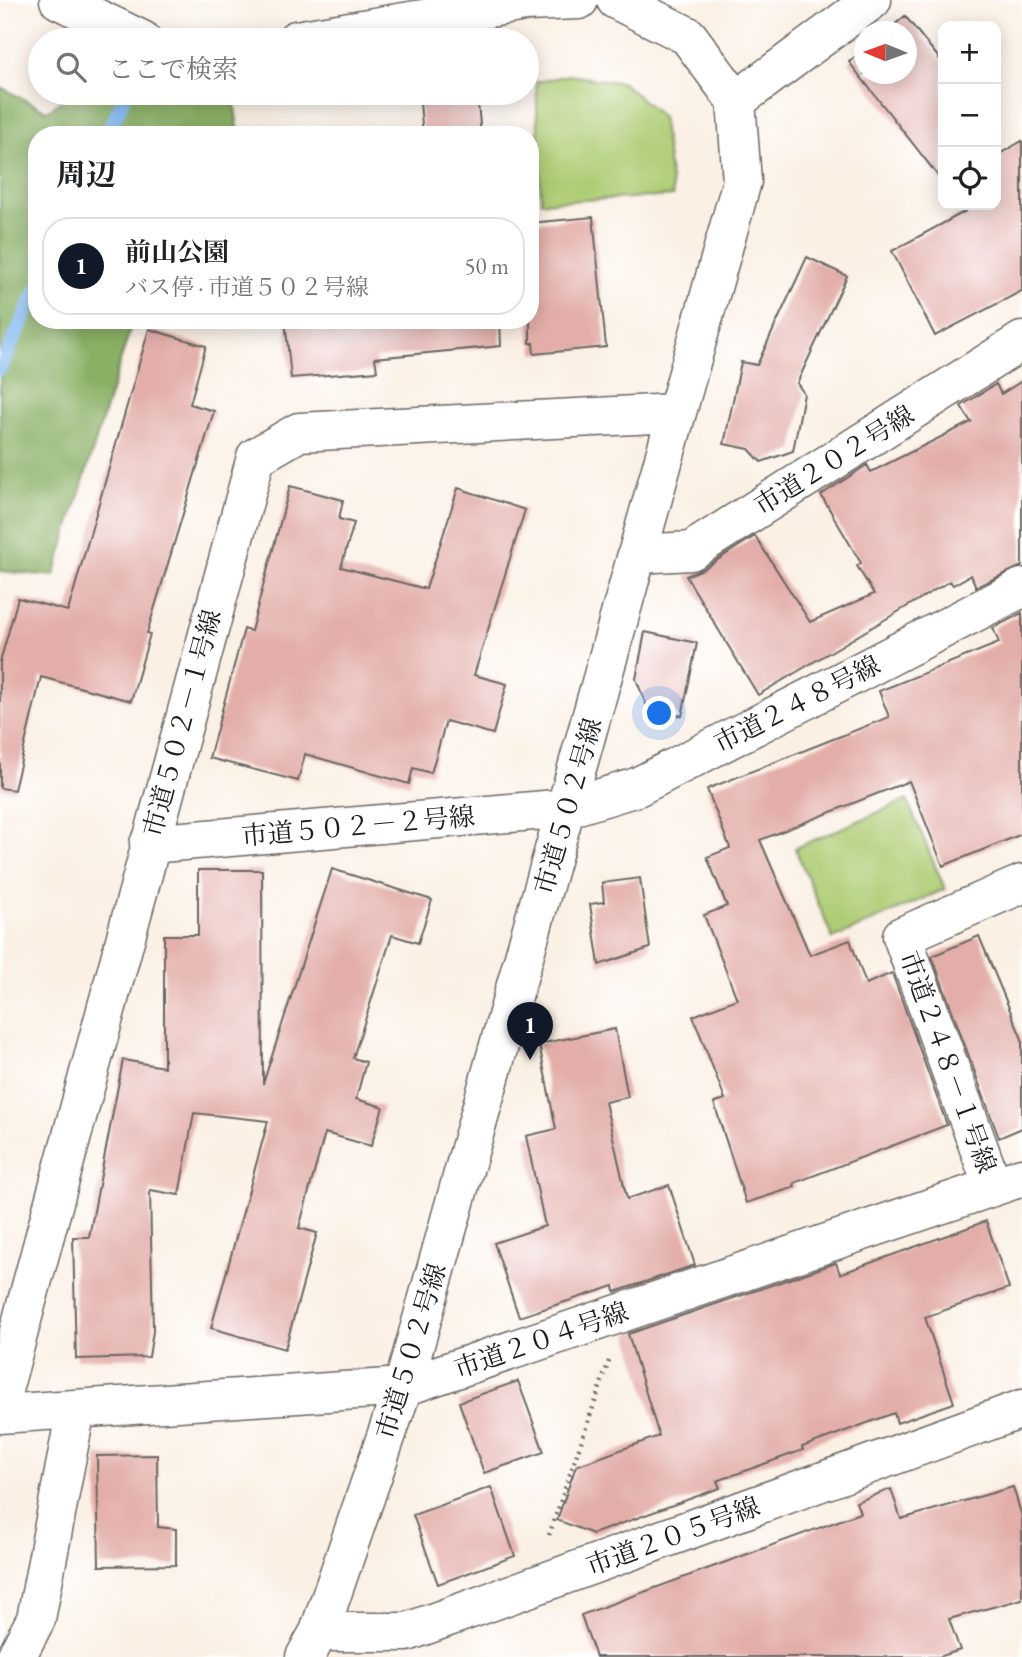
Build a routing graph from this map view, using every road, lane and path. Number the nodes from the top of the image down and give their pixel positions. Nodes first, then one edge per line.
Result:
1 (59, 0) edge
2 (579, 0) edge
3 (616, 0) edge
4 (873, 0) edge
5 (117, 28) edge
6 (368, 28) edge
7 (736, 101) junction
8 (1022, 341) edge
9 (675, 413) junction
10 (638, 554) junction
11 (1022, 588) edge
12 (568, 808) junction
13 (149, 844) junction
14 (1022, 884) edge
15 (1007, 1182) edge
16 (627, 1311) junction
17 (403, 1387) junction
18 (0, 1401) edge
19 (76, 1409) junction
20 (1022, 1409) edge
21 (0, 1414) edge
22 (531, 1587) junction
23 (312, 1645) edge
24 (16, 1657) edge

1 - 5 street
2 - 6 street
3 - 7 street
4 - 7 street
7 - 9 street, 市道５０２号線
8 - 10 street, 市道２０２号線
9 - 10 street, 市道５０２号線
9 - 13 street, 市道５０２－１号線
10 - 12 street, 市道５０２号線
11 - 12 street, 市道２４８号線
12 - 13 street, 市道５０２－２号線
12 - 17 street, 市道５０２号線
13 - 18 street, 市道５０２－１号線
14 - 15 street, 市道２４８－１号線
15 - 16 street, 市道２０４号線
16 - 17 street, 市道２０４号線
16 - 22 path
17 - 19 street, 市道２０４号線
17 - 23 street, 市道５０２号線
19 - 21 street, 市道２０４号線
19 - 24 street
20 - 22 street, 市道２０５号線
22 - 23 street, 市道２０５号線

